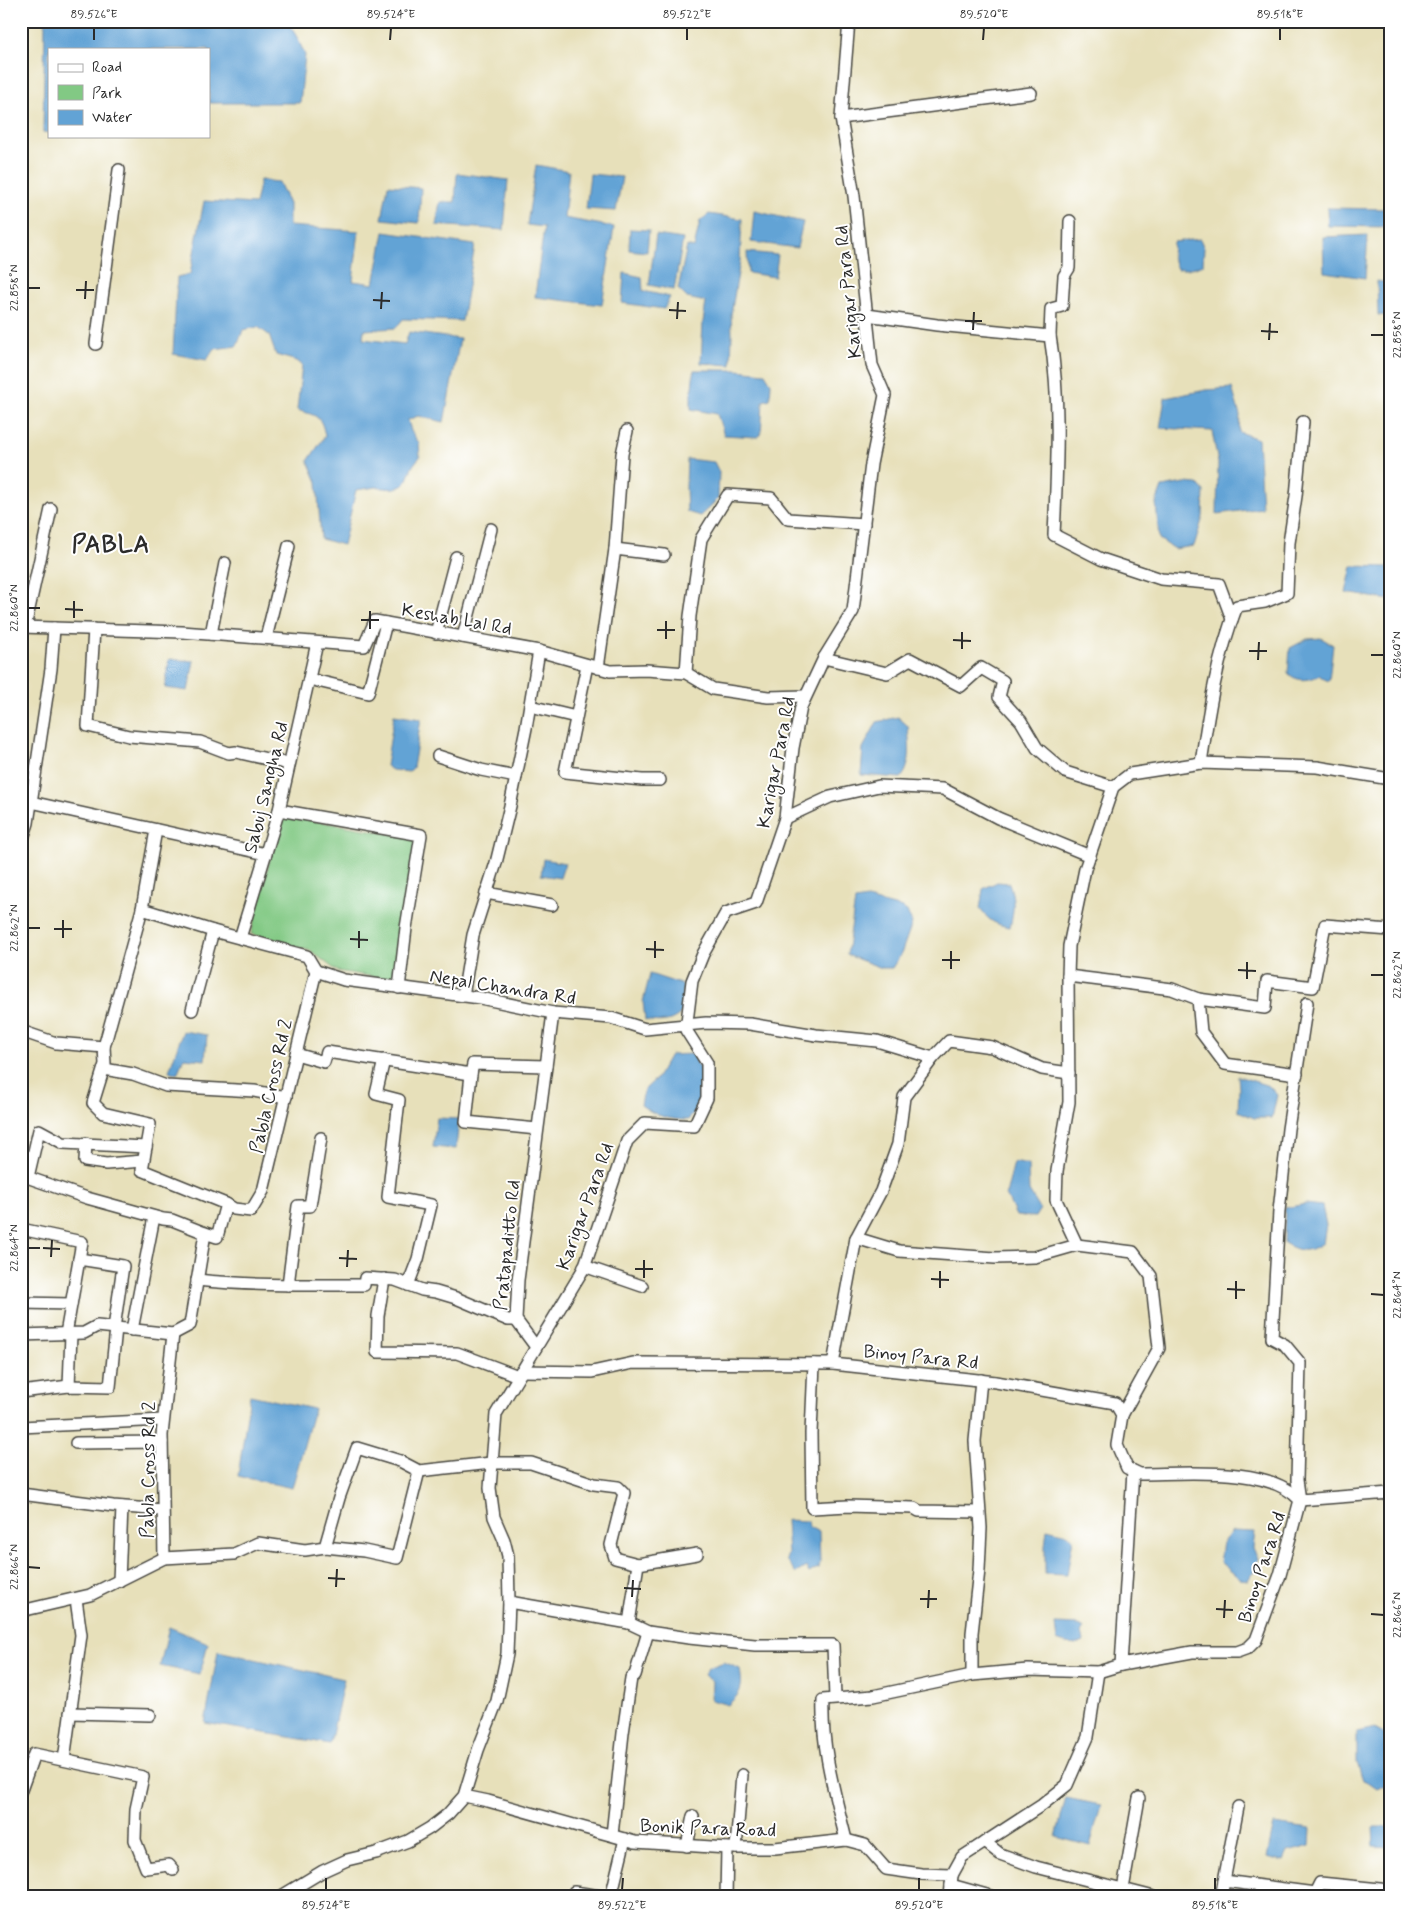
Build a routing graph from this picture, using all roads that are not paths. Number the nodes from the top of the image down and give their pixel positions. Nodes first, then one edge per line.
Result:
1 (849, 21) edge
2 (1031, 93) dead end
3 (841, 118) junction
4 (119, 170) dead end
5 (1070, 221) dead end
6 (867, 316) junction
7 (1050, 336) junction
8 (96, 344) dead end
9 (1302, 422) dead end
10 (627, 431) dead end
11 (51, 509) dead end
12 (864, 524) junction
13 (491, 529) dead end
14 (289, 546) dead end
15 (615, 549) junction
16 (664, 555) dead end
17 (456, 557) dead end
18 (226, 563) dead end
19 (1232, 619) junction
20 (386, 624) junction
21 (23, 627) edge
22 (54, 628) junction
23 (94, 629) junction
24 (436, 632) junction
25 (212, 634) junction
26 (463, 637) junction
27 (266, 638) junction
28 (317, 643) junction
29 (539, 651) junction
30 (824, 658) junction
31 (593, 666) junction
32 (686, 673) junction
33 (309, 679) junction
34 (805, 696) junction
35 (530, 706) junction
36 (576, 717) junction
37 (438, 756) dead end
38 (1201, 763) junction
39 (289, 764) junction
40 (516, 777) junction
41 (1390, 779) edge
42 (660, 780) dead end
43 (1113, 787) junction
44 (31, 802) junction
45 (279, 810) junction
46 (785, 818) junction
47 (24, 830) edge
48 (156, 830) junction
49 (21, 844) edge
50 (266, 854) junction
51 (1090, 856) junction
52 (486, 893) junction
53 (552, 905) dead end
54 (142, 909) junction
55 (213, 930) junction
56 (1390, 930) edge
57 (240, 938) junction
58 (316, 971) junction
59 (1068, 976) junction
60 (399, 988) junction
61 (463, 996) junction
62 (1198, 999) junction
63 (1307, 1003) dead end
64 (192, 1010) dead end
65 (553, 1013) junction
66 (686, 1026) junction
67 (21, 1031) edge
68 (104, 1046) junction
69 (296, 1054) junction
70 (933, 1058) junction
71 (384, 1060) junction
72 (546, 1066) junction
73 (104, 1069) junction
74 (1069, 1073) junction
75 (471, 1074) junction
76 (1296, 1074) junction
77 (286, 1098) junction
78 (537, 1129) junction
79 (321, 1138) dead end
80 (86, 1143) junction
81 (146, 1147) junction
82 (143, 1161) junction
83 (25, 1176) edge
84 (226, 1204) junction
85 (154, 1217) junction
86 (21, 1228) edge
87 (205, 1233) junction
88 (856, 1238) junction
89 (1077, 1245) junction
90 (79, 1259) junction
91 (584, 1266) junction
92 (384, 1279) junction
93 (197, 1280) junction
94 (288, 1285) junction
95 (408, 1285) junction
96 (642, 1286) dead end
97 (21, 1303) edge
98 (71, 1304) junction
99 (516, 1320) junction
100 (115, 1328) junction
101 (132, 1330) junction
102 (68, 1334) junction
103 (173, 1334) junction
104 (21, 1335) edge
105 (536, 1347) junction
106 (814, 1364) junction
107 (833, 1364) junction
108 (519, 1374) junction
109 (981, 1380) junction
110 (69, 1386) junction
111 (21, 1392) edge
112 (1122, 1415) junction
113 (163, 1420) junction
114 (21, 1427) edge
115 (162, 1442) junction
116 (76, 1443) dead end
117 (491, 1463) junction
118 (419, 1471) junction
119 (1133, 1471) junction
120 (1390, 1493) edge
121 (21, 1494) edge
122 (1300, 1500) junction
123 (122, 1507) junction
124 (162, 1510) junction
125 (980, 1512) junction
126 (325, 1547) junction
127 (697, 1554) dead end
128 (164, 1558) junction
129 (638, 1564) junction
130 (119, 1581) junction
131 (76, 1598) junction
132 (509, 1602) junction
133 (21, 1611) edge
134 (629, 1623) junction
135 (648, 1632) junction
136 (1121, 1665) junction
137 (1098, 1672) junction
138 (972, 1675) junction
139 (835, 1698) junction
140 (70, 1712) junction
141 (150, 1715) dead end
142 (64, 1760) junction
143 (742, 1775) dead end
144 (22, 1792) edge
145 (464, 1796) junction
146 (1139, 1798) dead end
147 (1238, 1807) dead end
148 (693, 1816) dead end
149 (612, 1835) junction
150 (624, 1839) junction
151 (846, 1840) junction
152 (985, 1842) junction
153 (687, 1846) junction
154 (731, 1848) junction
155 (173, 1870) dead end
156 (1224, 1881) junction
157 (951, 1886) edge
158 (1123, 1889) junction
159 (1390, 1890) edge
160 (574, 1892) dead end
161 (280, 1897) edge
162 (607, 1897) edge
163 (611, 1897) edge
164 (726, 1897) edge
165 (994, 1897) edge
166 (1154, 1897) edge
167 (1221, 1897) edge

1 - 3 street, Karigar Para Rd
2 - 3 street
3 - 6 street, Karigar Para Rd
4 - 8 street
5 - 7 street
6 - 7 street
6 - 12 street, Karigar Para Rd
7 - 19 street
9 - 19 street
10 - 15 street
11 - 21 street
12 - 30 street, Karigar Para Rd
12 - 32 street
13 - 26 street
14 - 27 street
15 - 16 street
15 - 31 street
17 - 24 street
18 - 25 street
19 - 38 street
20 - 24 street, Keshab Lal Rd
20 - 28 street, Keshab Lal Rd
20 - 33 street
21 - 22 street, Keshab Lal Rd
22 - 23 street, Keshab Lal Rd
22 - 44 street
23 - 25 street, Keshab Lal Rd
23 - 39 street
24 - 26 street, Keshab Lal Rd
25 - 27 street, Keshab Lal Rd
26 - 29 street, Keshab Lal Rd
27 - 28 street, Keshab Lal Rd
28 - 33 street, Sabuj Sangha Rd
29 - 31 street, Keshab Lal Rd
29 - 35 street
30 - 34 street, Karigar Para Rd
30 - 43 street
31 - 32 street, Keshab Lal Rd
31 - 36 street
32 - 34 street, Keshab Lal Rd
33 - 39 street, Sabuj Sangha Rd
34 - 46 street, Karigar Para Rd
35 - 36 street
35 - 40 street
36 - 42 street
37 - 40 street
38 - 41 street
38 - 43 street
39 - 45 street, Sabuj Sangha Rd
40 - 52 street
43 - 51 street
44 - 47 street
44 - 48 street
45 - 50 street, Sabuj Sangha Rd
45 - 60 street
46 - 51 street
46 - 66 street, Karigar Para Rd
47 - 49 street
48 - 50 street
48 - 54 street
50 - 57 street, Sabuj Sangha Rd
51 - 59 street
52 - 53 street
52 - 61 street
54 - 55 street
54 - 68 street
55 - 57 street
55 - 64 street
56 - 62 street
57 - 58 street
58 - 60 street, Nepal Chandra Rd
58 - 69 street, Pabla Cross Rd 2
59 - 62 street
59 - 74 street
60 - 61 street, Nepal Chandra Rd
61 - 65 street, Nepal Chandra Rd
62 - 76 street
63 - 76 street
65 - 66 street, Nepal Chandra Rd
65 - 72 street, Pratapaditto Rd
66 - 70 street, Nepal Chandra Rd
66 - 91 street, Karigar Para Rd
67 - 68 street
68 - 73 street
69 - 71 street
69 - 77 street, Pabla Cross Rd 2
70 - 74 street
70 - 88 street
71 - 75 street
71 - 95 street
72 - 75 street
72 - 78 street, Pratapaditto Rd
73 - 77 street
73 - 81 street
74 - 89 street
75 - 78 street
76 - 122 street
77 - 84 street, Pabla Cross Rd 2
78 - 99 street, Pratapaditto Rd
79 - 94 street
80 - 81 street
80 - 82 street
80 - 83 street
81 - 82 street
82 - 84 street
83 - 85 street
84 - 87 street
85 - 87 street
85 - 101 street
86 - 90 street
87 - 93 street
88 - 89 street
88 - 107 street
89 - 112 street
90 - 98 street
90 - 100 street
91 - 96 street
91 - 105 street, Karigar Para Rd
92 - 94 street
92 - 95 street
92 - 108 street
93 - 94 street
93 - 103 street
95 - 99 street
97 - 98 street
98 - 102 street
99 - 105 street, Pratapaditto Rd
100 - 101 street
100 - 102 street
100 - 110 street
101 - 103 street
102 - 104 street
102 - 110 street
103 - 113 street, Pabla Cross Rd 2
105 - 108 street
106 - 107 street, Binoy Para Rd
106 - 108 street, Binoy Para Rd
106 - 125 street
107 - 109 street, Binoy Para Rd
108 - 117 street
109 - 112 street, Binoy Para Rd
109 - 125 street
110 - 111 street
112 - 119 street
113 - 114 street
113 - 115 street, Pabla Cross Rd 2
115 - 116 street
115 - 124 street, Pabla Cross Rd 2
117 - 118 street
117 - 129 street
117 - 132 street
118 - 126 street
118 - 126 street
119 - 122 street, Binoy Para Rd
119 - 136 street
120 - 122 street
121 - 123 street
122 - 136 street, Binoy Para Rd
123 - 124 street
123 - 130 street
124 - 128 street, Pabla Cross Rd 2
125 - 138 street
126 - 128 street
127 - 129 street
128 - 130 street
129 - 134 street
130 - 131 street
131 - 133 street
131 - 140 street
132 - 134 street
132 - 145 street
134 - 135 street
135 - 139 street
135 - 149 street
136 - 137 street, Binoy Para Rd
137 - 138 street, Binoy Para Rd
137 - 152 street
138 - 139 street, Binoy Para Rd
139 - 151 street
140 - 141 street
140 - 142 street
142 - 144 street
142 - 155 street
143 - 154 street
145 - 149 street, Bonik Para Road
145 - 161 street
146 - 158 street
147 - 156 street
148 - 153 street
149 - 150 street, Bonik Para Road
150 - 153 street, Bonik Para Road
150 - 163 street
151 - 154 street, Bonik Para Road
151 - 157 street, Bonik Para Road
152 - 157 street
152 - 158 street
153 - 154 street, Bonik Para Road
154 - 164 street
156 - 159 street
156 - 167 street
157 - 165 street, Bonik Para Road
158 - 166 street
160 - 162 street

